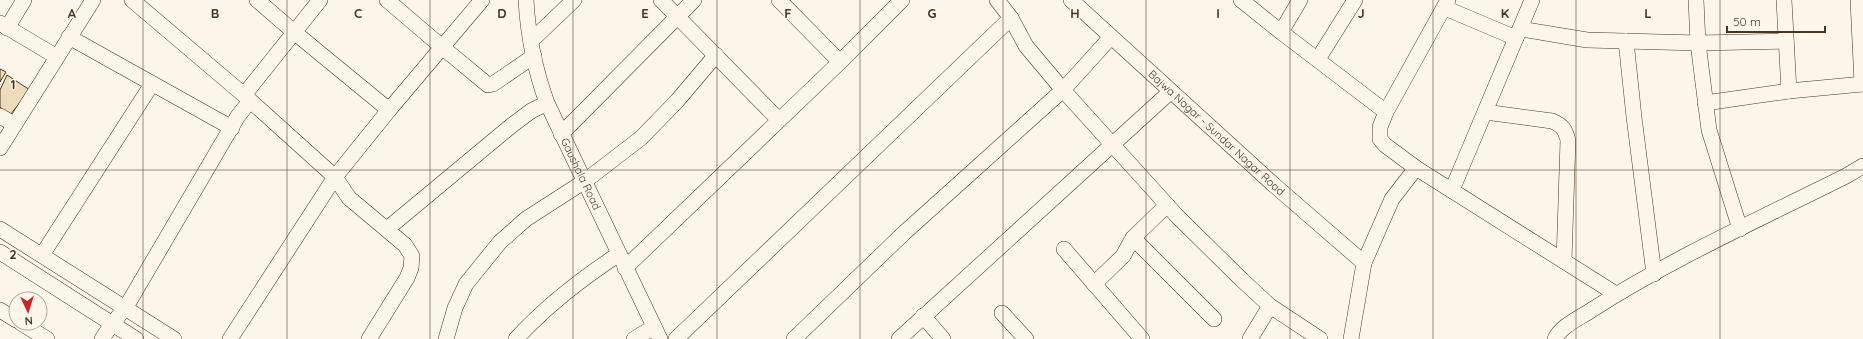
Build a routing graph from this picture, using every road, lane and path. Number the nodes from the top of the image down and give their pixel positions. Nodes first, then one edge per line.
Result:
1 (24, 0) edge
2 (93, 0) edge
3 (132, 0) edge
4 (257, 0) edge
5 (320, 0) edge
6 (387, 0) edge
7 (482, 0) edge
8 (526, 0) edge
9 (574, 0) edge
10 (661, 0) edge
11 (694, 0) edge
12 (779, 0) edge
13 (997, 0) edge
14 (1071, 0) edge
15 (1241, 0) edge
16 (1300, 0) edge
17 (1355, 0) edge
18 (1532, 0) edge
19 (1696, 0) edge
20 (1784, 0) edge
21 (1858, 0) edge
22 (898, 1) edge
23 (1446, 4) edge
24 (678, 16) junction
25 (1011, 18) junction
26 (4, 26) edge
27 (294, 32) junction
28 (1281, 32) junction
29 (1518, 34) junction
30 (69, 37) junction
31 (1111, 37) junction
32 (531, 41) junction
33 (1626, 41) junction
34 (1786, 41) junction
35 (1698, 43) junction
36 (442, 48) junction
37 (716, 55) junction
38 (534, 56) junction
39 (57, 57) junction
40 (1318, 59) junction
41 (840, 62) junction
42 (152, 84) junction
43 (1863, 84) edge
44 (1063, 90) junction
45 (1789, 91) junction
46 (1170, 92) junction
47 (247, 98) junction
48 (547, 104) junction
49 (1705, 104) junction
50 (389, 110) junction
51 (1386, 112) junction
52 (1485, 112) junction
53 (0, 116) edge
54 (779, 120) junction
55 (14, 124) junction
56 (232, 128) junction
57 (561, 134) junction
58 (1112, 145) junction
59 (0, 148) edge
60 (1863, 166) edge
61 (1416, 168) junction
62 (335, 177) junction
63 (585, 181) junction
64 (1452, 190) junction
65 (1167, 205) junction
66 (0, 229) edge
67 (387, 229) junction
68 (1740, 229) junction
69 (1133, 238) junction
70 (1064, 249) dead end
71 (0, 252) edge
72 (619, 254) junction
73 (42, 255) junction
74 (1564, 261) junction
75 (1364, 263) junction
76 (625, 268) junction
77 (1654, 274) junction
78 (1094, 284) junction
79 (1616, 294) junction
80 (1270, 306) junction
81 (126, 307) junction
82 (1002, 313) dead end
83 (923, 316) junction
84 (1214, 319) dead end
85 (112, 324) junction
86 (34, 331) edge
87 (657, 333) edge
88 (451, 337) edge
89 (1354, 338) edge
90 (47, 339) edge
91 (102, 339) edge
92 (136, 339) edge
93 (174, 339) edge
94 (230, 339) edge
95 (369, 339) edge
96 (516, 339) edge
97 (634, 339) edge
98 (676, 339) edge
99 (794, 339) edge
100 (899, 339) edge
101 (943, 339) edge
102 (1026, 339) edge
103 (1142, 339) edge
104 (1250, 339) edge
105 (1320, 339) edge
106 (1554, 339) edge

1 - 26 street
2 - 30 street
3 - 47 street
4 - 27 street
5 - 27 street
6 - 36 street
7 - 36 street
8 - 32 street, Gaushala Road
9 - 32 street
10 - 24 street
11 - 24 street
12 - 41 street
13 - 25 street
14 - 31 street, Bajwa Nagar - Sundar Nagar Road
15 - 28 street
16 - 28 street
17 - 40 street
18 - 29 street
19 - 35 street
20 - 34 street
21 - 43 street
22 - 41 street
23 - 29 street
23 - 51 street
24 - 37 street
24 - 57 street
25 - 44 street
25 - 98 street
26 - 39 street
27 - 47 street
27 - 50 street
28 - 40 street
29 - 33 street
29 - 52 street
30 - 39 street
30 - 42 street
31 - 44 street
31 - 46 street, Bajwa Nagar - Sundar Nagar Road
32 - 38 street, Gaushala Road
33 - 35 street
33 - 77 street
34 - 35 street
34 - 45 street
35 - 49 street
36 - 38 street
36 - 50 street
37 - 54 street
37 - 63 street
38 - 48 street, Gaushala Road
39 - 55 street
40 - 51 street
41 - 54 street
42 - 56 street
42 - 73 street
43 - 45 street
44 - 58 street
44 - 99 street
45 - 49 street
46 - 58 street
46 - 75 street, Bajwa Nagar - Sundar Nagar Road
47 - 56 street
47 - 62 street
48 - 57 street, Gaushala Road
48 - 67 street
49 - 68 street
50 - 62 street
51 - 61 street
52 - 64 street
52 - 74 street
53 - 55 street
54 - 76 street
55 - 59 street
56 - 81 street
57 - 63 street, Gaushala Road
58 - 65 street
58 - 83 street
60 - 68 street
61 - 64 street
61 - 75 street
62 - 67 street
62 - 94 street
63 - 72 street, Gaushala Road
63 - 88 street
64 - 74 street
65 - 69 street
65 - 80 street
66 - 73 street
67 - 95 street
68 - 77 street
69 - 78 street
69 - 84 street
70 - 78 street
71 - 85 street
72 - 76 street, Gaushala Road
72 - 96 street
73 - 81 street
74 - 79 street
75 - 89 street
76 - 87 street, Gaushala Road
77 - 79 street
78 - 103 street
79 - 106 street
80 - 104 street
80 - 105 street
81 - 85 street
81 - 93 street
82 - 102 street
83 - 100 street
83 - 101 street
85 - 91 street
85 - 92 street
86 - 90 street
87 - 97 street

